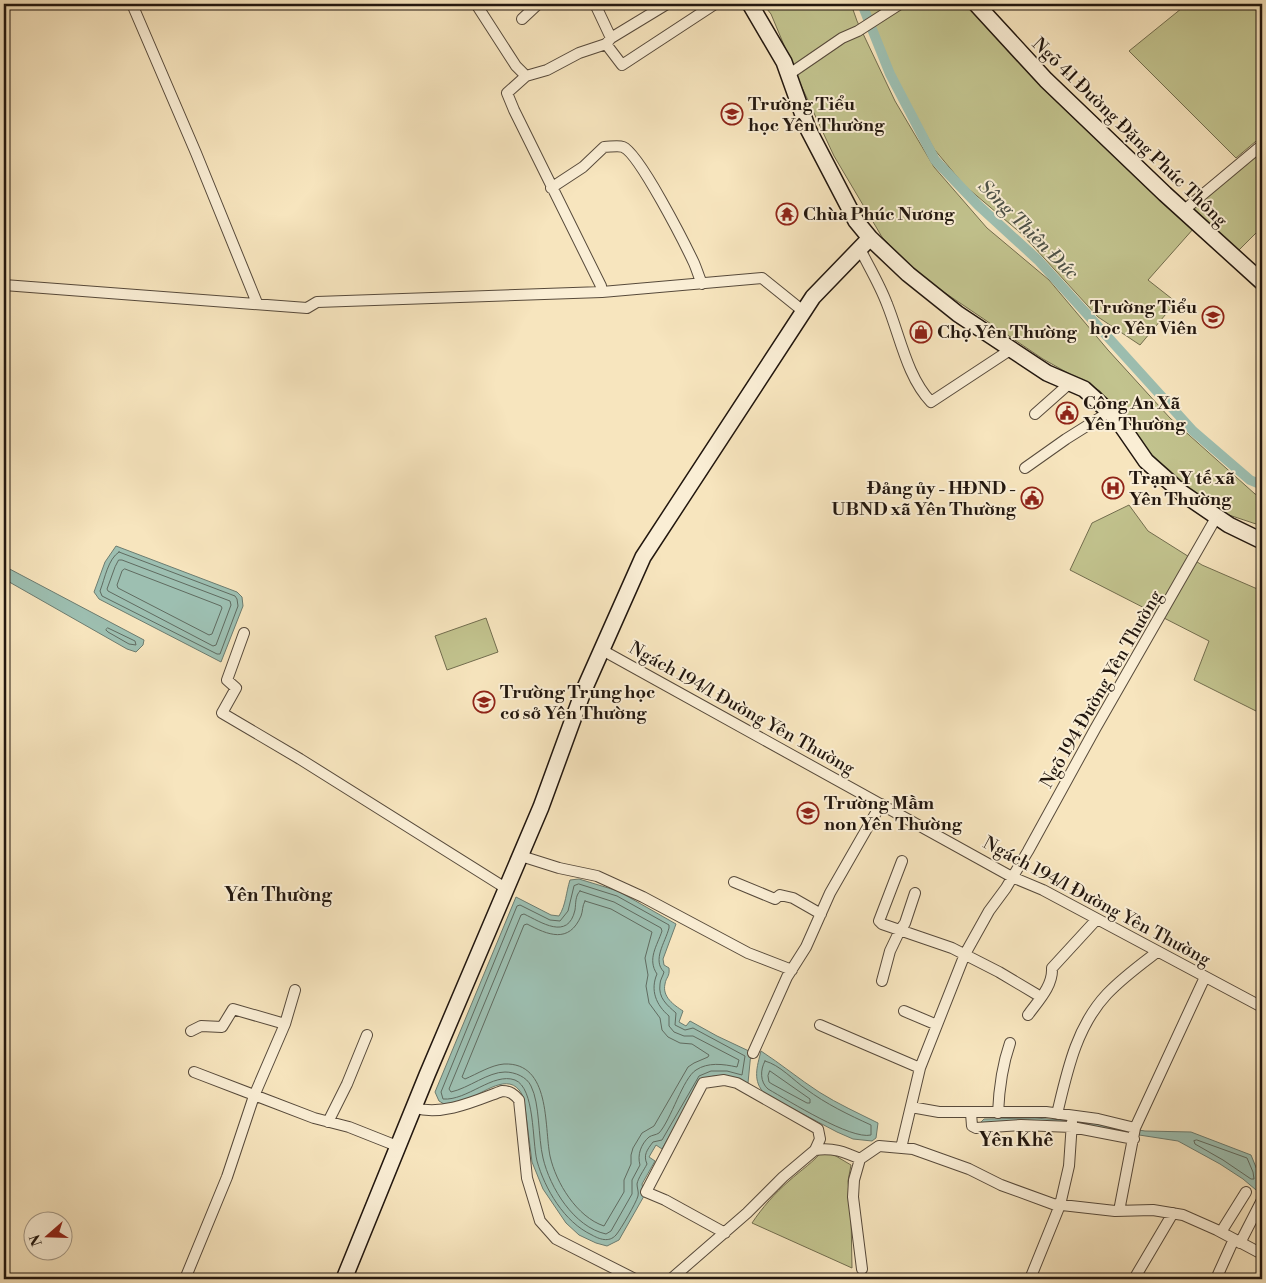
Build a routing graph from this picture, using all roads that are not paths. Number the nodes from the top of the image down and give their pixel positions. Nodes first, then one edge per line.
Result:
1 (132, 4) edge
2 (476, 4) edge
3 (538, 4) edge
4 (595, 4) edge
5 (667, 4) edge
6 (750, 4) edge
7 (900, 4) edge
8 (976, 4) edge
9 (708, 5) edge
10 (522, 19) dead end
11 (609, 41) junction
12 (788, 75) junction
13 (526, 76) junction
14 (1262, 145) edge
15 (551, 188) junction
16 (1183, 211) junction
17 (865, 243) junction
18 (1262, 282) edge
19 (702, 284) junction
20 (4, 285) edge
21 (602, 292) junction
22 (257, 303) junction
23 (803, 311) junction
24 (1010, 350) junction
25 (1070, 383) junction
26 (1109, 412) junction
27 (1035, 414) dead end
28 (1025, 468) dead end
29 (1217, 516) junction
30 (1262, 541) edge
31 (244, 633) dead end
32 (602, 650) junction
33 (881, 804) junction
34 (520, 856) junction
35 (902, 861) dead end
36 (1012, 876) junction
37 (734, 882) dead end
38 (507, 888) junction
39 (915, 893) dead end
40 (820, 914) junction
41 (1097, 919) junction
42 (900, 930) junction
43 (1157, 952) junction
44 (964, 954) junction
45 (792, 970) junction
46 (1205, 977) junction
47 (882, 981) dead end
48 (294, 990) dead end
49 (1041, 997) junction
50 (1262, 1007) edge
51 (904, 1010) dead end
52 (1028, 1015) dead end
53 (284, 1024) junction
54 (820, 1025) dead end
55 (937, 1025) junction
56 (191, 1031) dead end
57 (367, 1035) dead end
58 (1010, 1043) dead end
59 (754, 1053) dead end
60 (920, 1068) junction
61 (194, 1072) dead end
62 (254, 1096) junction
63 (911, 1107) junction
64 (415, 1108) junction
65 (971, 1113) junction
66 (998, 1113) junction
67 (1057, 1114) junction
68 (328, 1122) junction
69 (1072, 1122) junction
70 (1135, 1133) junction
71 (398, 1146) junction
72 (900, 1148) junction
73 (815, 1150) junction
74 (860, 1159) junction
75 (1246, 1192) dead end
76 (1262, 1200) edge
77 (1060, 1204) junction
78 (1119, 1211) junction
79 (1173, 1213) junction
80 (1220, 1232) junction
81 (725, 1233) junction
82 (1237, 1241) junction
83 (1262, 1254) edge
84 (862, 1269) dead end
85 (185, 1279) edge
86 (344, 1279) edge
87 (634, 1279) edge
88 (672, 1279) edge
89 (1030, 1279) edge
90 (1134, 1279) edge
91 (1216, 1279) edge

1 - 22 street
2 - 13 street
3 - 10 street
4 - 11 street
5 - 11 street
6 - 12 main road
7 - 12 street
8 - 16 main road, Ngõ 41 Đường Đặng Phúc Thông
9 - 11 street
11 - 13 street
12 - 17 main road
13 - 15 street
14 - 16 street
15 - 19 street
15 - 21 street
16 - 18 main road, Ngõ 41 Đường Đặng Phúc Thông
17 - 23 main road
17 - 24 main road
17 - 24 street
19 - 21 street
19 - 23 street
20 - 22 street
21 - 22 street
23 - 32 main road
24 - 25 main road
25 - 26 main road
25 - 27 street
26 - 28 street
26 - 29 main road
29 - 30 main road
29 - 36 street, Ngõ 194 Đường Yên Thường
31 - 38 street
32 - 33 street, Ngách 194/1 Đường Yên Thường
32 - 34 main road
33 - 36 street, Ngách 194/1 Đường Yên Thường
33 - 40 street
34 - 38 main road
34 - 45 street
35 - 42 street
36 - 41 street, Ngách 194/1 Đường Yên Thường
36 - 44 street, Ngõ 194 Đường Yên Thường
37 - 40 street
38 - 64 main road
39 - 42 street
40 - 45 street
41 - 43 street, Ngách 194/1 Đường Yên Thường
41 - 49 street
42 - 44 street
42 - 47 street
43 - 46 street, Ngách 194/1 Đường Yên Thường
43 - 67 street
44 - 49 street
44 - 55 street, Ngõ 194 Đường Yên Thường
45 - 59 street
46 - 50 street, Ngách 194/1 Đường Yên Thường
46 - 70 street
48 - 53 street
49 - 52 street
51 - 55 street
53 - 56 street
53 - 62 street
54 - 60 street
55 - 60 street, Ngõ 194 Đường Yên Thường
57 - 68 street
58 - 66 street
60 - 63 street, Ngõ 194 Đường Yên Thường
61 - 62 street
62 - 68 street
62 - 85 street
63 - 65 street
63 - 72 street, Ngõ 194 Đường Yên Thường
64 - 71 main road
64 - 87 street
65 - 66 street
65 - 69 street
66 - 67 street
67 - 69 street
68 - 71 street
69 - 70 street
69 - 77 street
70 - 78 street
71 - 86 main road
72 - 74 street
72 - 77 street
73 - 74 street
73 - 81 street
73 - 81 street
74 - 84 street
75 - 80 street
76 - 82 street
77 - 78 street
77 - 89 street
78 - 79 street
79 - 80 street
79 - 90 street
80 - 82 street
81 - 88 street
82 - 83 street
82 - 91 street

